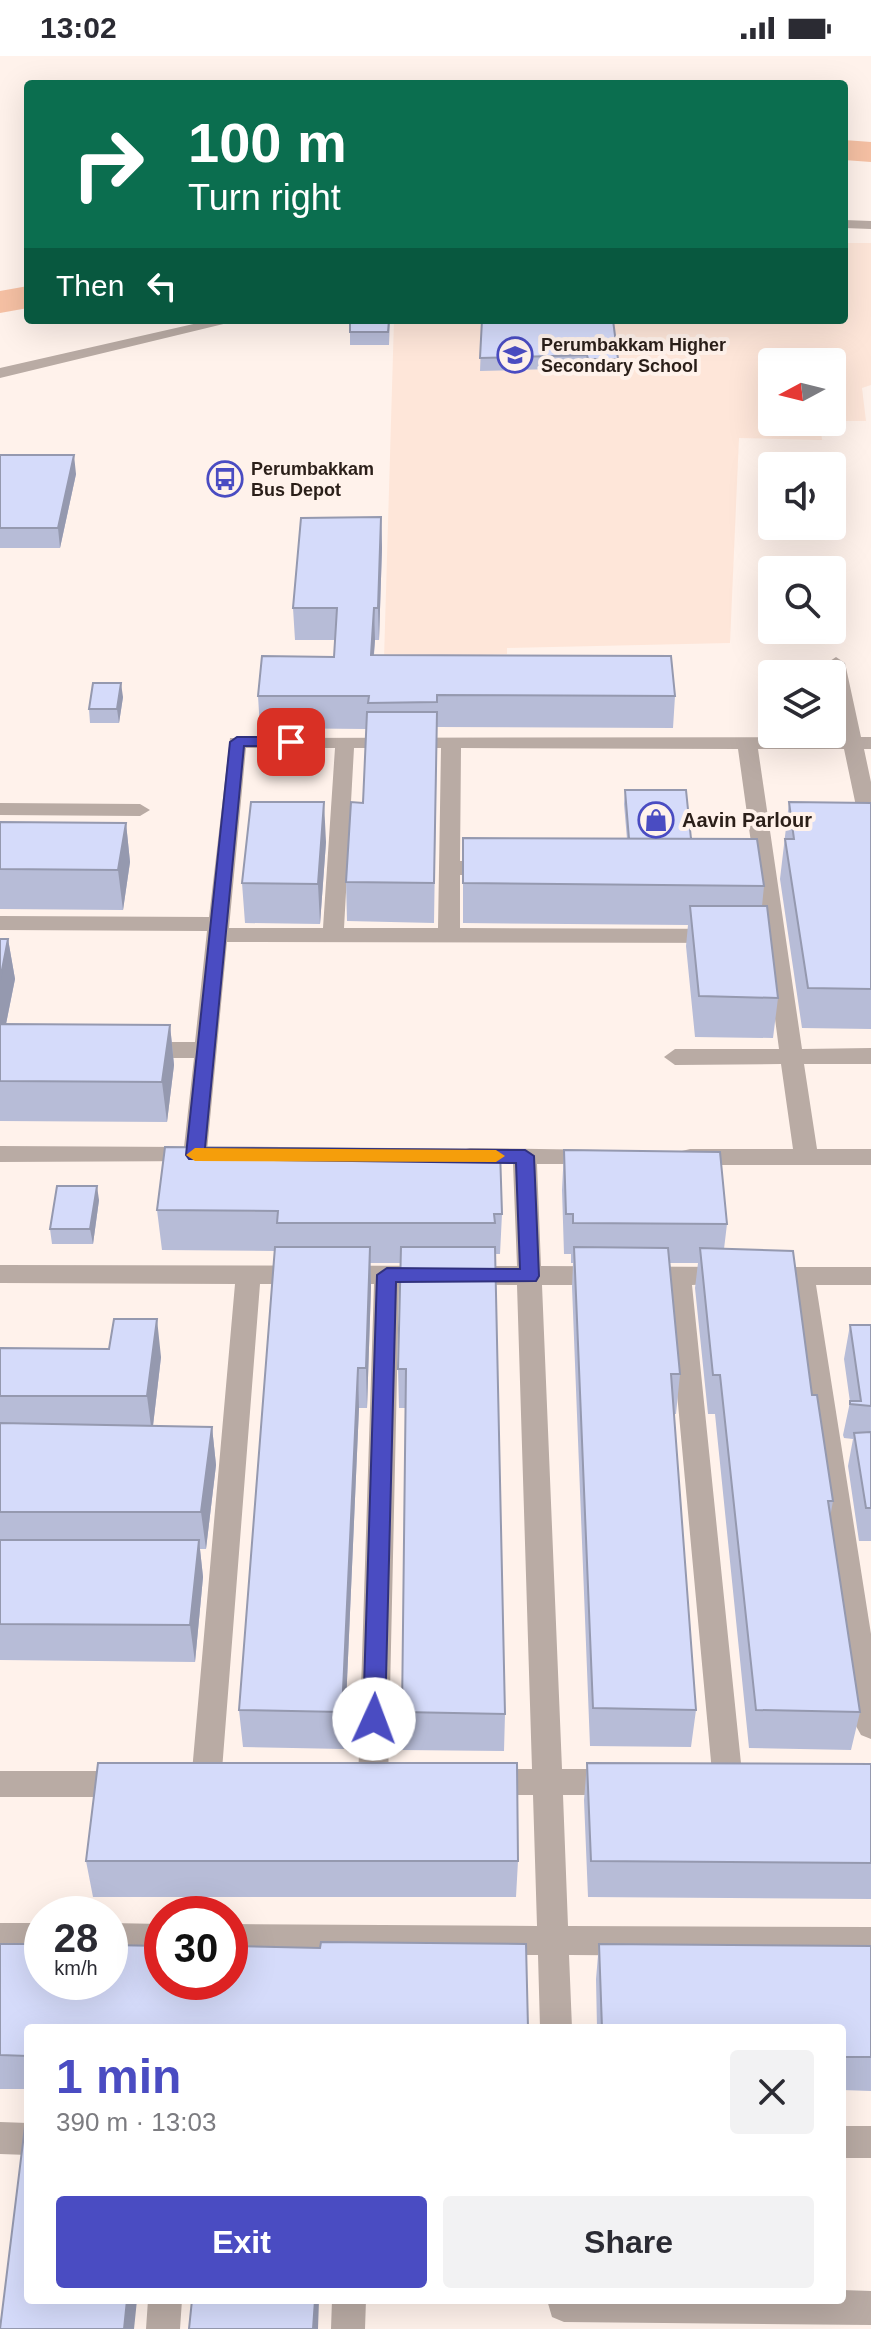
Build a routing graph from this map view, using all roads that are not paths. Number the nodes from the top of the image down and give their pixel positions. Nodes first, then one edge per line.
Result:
1 (848, 224) edge
2 (871, 225) edge
3 (848, 233) edge
4 (871, 234) edge
5 (170, 324) edge
6 (214, 324) edge
7 (0, 363) edge
8 (0, 373) edge
9 (846, 694) edge
10 (345, 742) junction
11 (451, 742) junction
12 (747, 743) junction
13 (862, 743) edge
14 (0, 809) edge
15 (140, 810) dead end
16 (871, 830) edge
17 (450, 868) junction
18 (513, 868) edge
19 (0, 923) edge
20 (218, 929) junction
21 (333, 935) junction
22 (449, 935) junction
23 (775, 936) junction
24 (127, 1050) edge
25 (206, 1050) junction
26 (792, 1056) junction
27 (871, 1056) edge
28 (675, 1057) dead end
29 (0, 1154) edge
30 (195, 1155) junction
31 (227, 1155) edge
32 (446, 1156) edge
33 (525, 1156) junction
34 (619, 1156) edge
35 (666, 1156) edge
36 (806, 1157) junction
37 (871, 1157) edge
38 (0, 1274) edge
39 (248, 1275) junction
40 (387, 1275) junction
41 (529, 1276) junction
42 (679, 1276) junction
43 (802, 1276) junction
44 (871, 1276) edge
45 (202, 1448) edge
46 (233, 1448) junction
47 (829, 1452) junction
48 (857, 1452) edge
49 (859, 1562) edge
50 (192, 1563) edge
51 (224, 1563) junction
52 (871, 1726) edge
53 (452, 1782) edge
54 (547, 1782) junction
55 (653, 1782) edge
56 (206, 1783) junction
57 (236, 1783) edge
58 (342, 1783) edge
59 (373, 1783) junction
60 (404, 1783) edge
61 (698, 1783) edge
62 (728, 1783) junction
63 (760, 1783) edge
64 (0, 1784) edge
65 (0, 1938) edge
66 (24, 1938) edge
67 (248, 1939) edge
68 (552, 1941) junction
69 (871, 1942) edge
70 (556, 2024) edge
71 (0, 2138) edge
72 (24, 2139) edge
73 (846, 2142) edge
74 (871, 2142) edge
75 (165, 2304) edge
76 (349, 2304) edge
77 (564, 2304) edge
78 (871, 2308) edge
79 (163, 2329) edge
80 (348, 2329) edge

1 - 2 street
3 - 4 street
5 - 7 street
6 - 8 street
9 - 13 street
10 - 11 street
10 - 20 street
10 - 21 street
11 - 12 street
11 - 17 street
12 - 13 street
12 - 23 street
13 - 16 street
14 - 15 street
17 - 18 street
17 - 22 street
19 - 20 street
20 - 21 street
20 - 25 street
21 - 22 street
22 - 23 street
23 - 26 street
24 - 25 street
25 - 30 street
26 - 27 street
26 - 28 street
26 - 36 street
29 - 30 street
30 - 31 street
32 - 33 street
33 - 34 street
33 - 41 street
35 - 36 street
36 - 37 street
38 - 39 street
39 - 40 street
39 - 46 street
40 - 41 street
40 - 59 street
41 - 42 street
41 - 54 street
42 - 43 street
42 - 62 street
43 - 44 street
43 - 47 street
45 - 46 street
46 - 51 street
47 - 48 street
47 - 49 street
49 - 52 street
50 - 51 street
51 - 56 street
53 - 54 street
54 - 55 street
54 - 68 street
56 - 57 street
56 - 64 street
58 - 59 street
59 - 60 street
61 - 62 street
62 - 63 street
65 - 66 street
67 - 68 street
68 - 69 street
68 - 70 street
71 - 72 street
73 - 74 street
75 - 79 street
76 - 80 street
77 - 78 street

